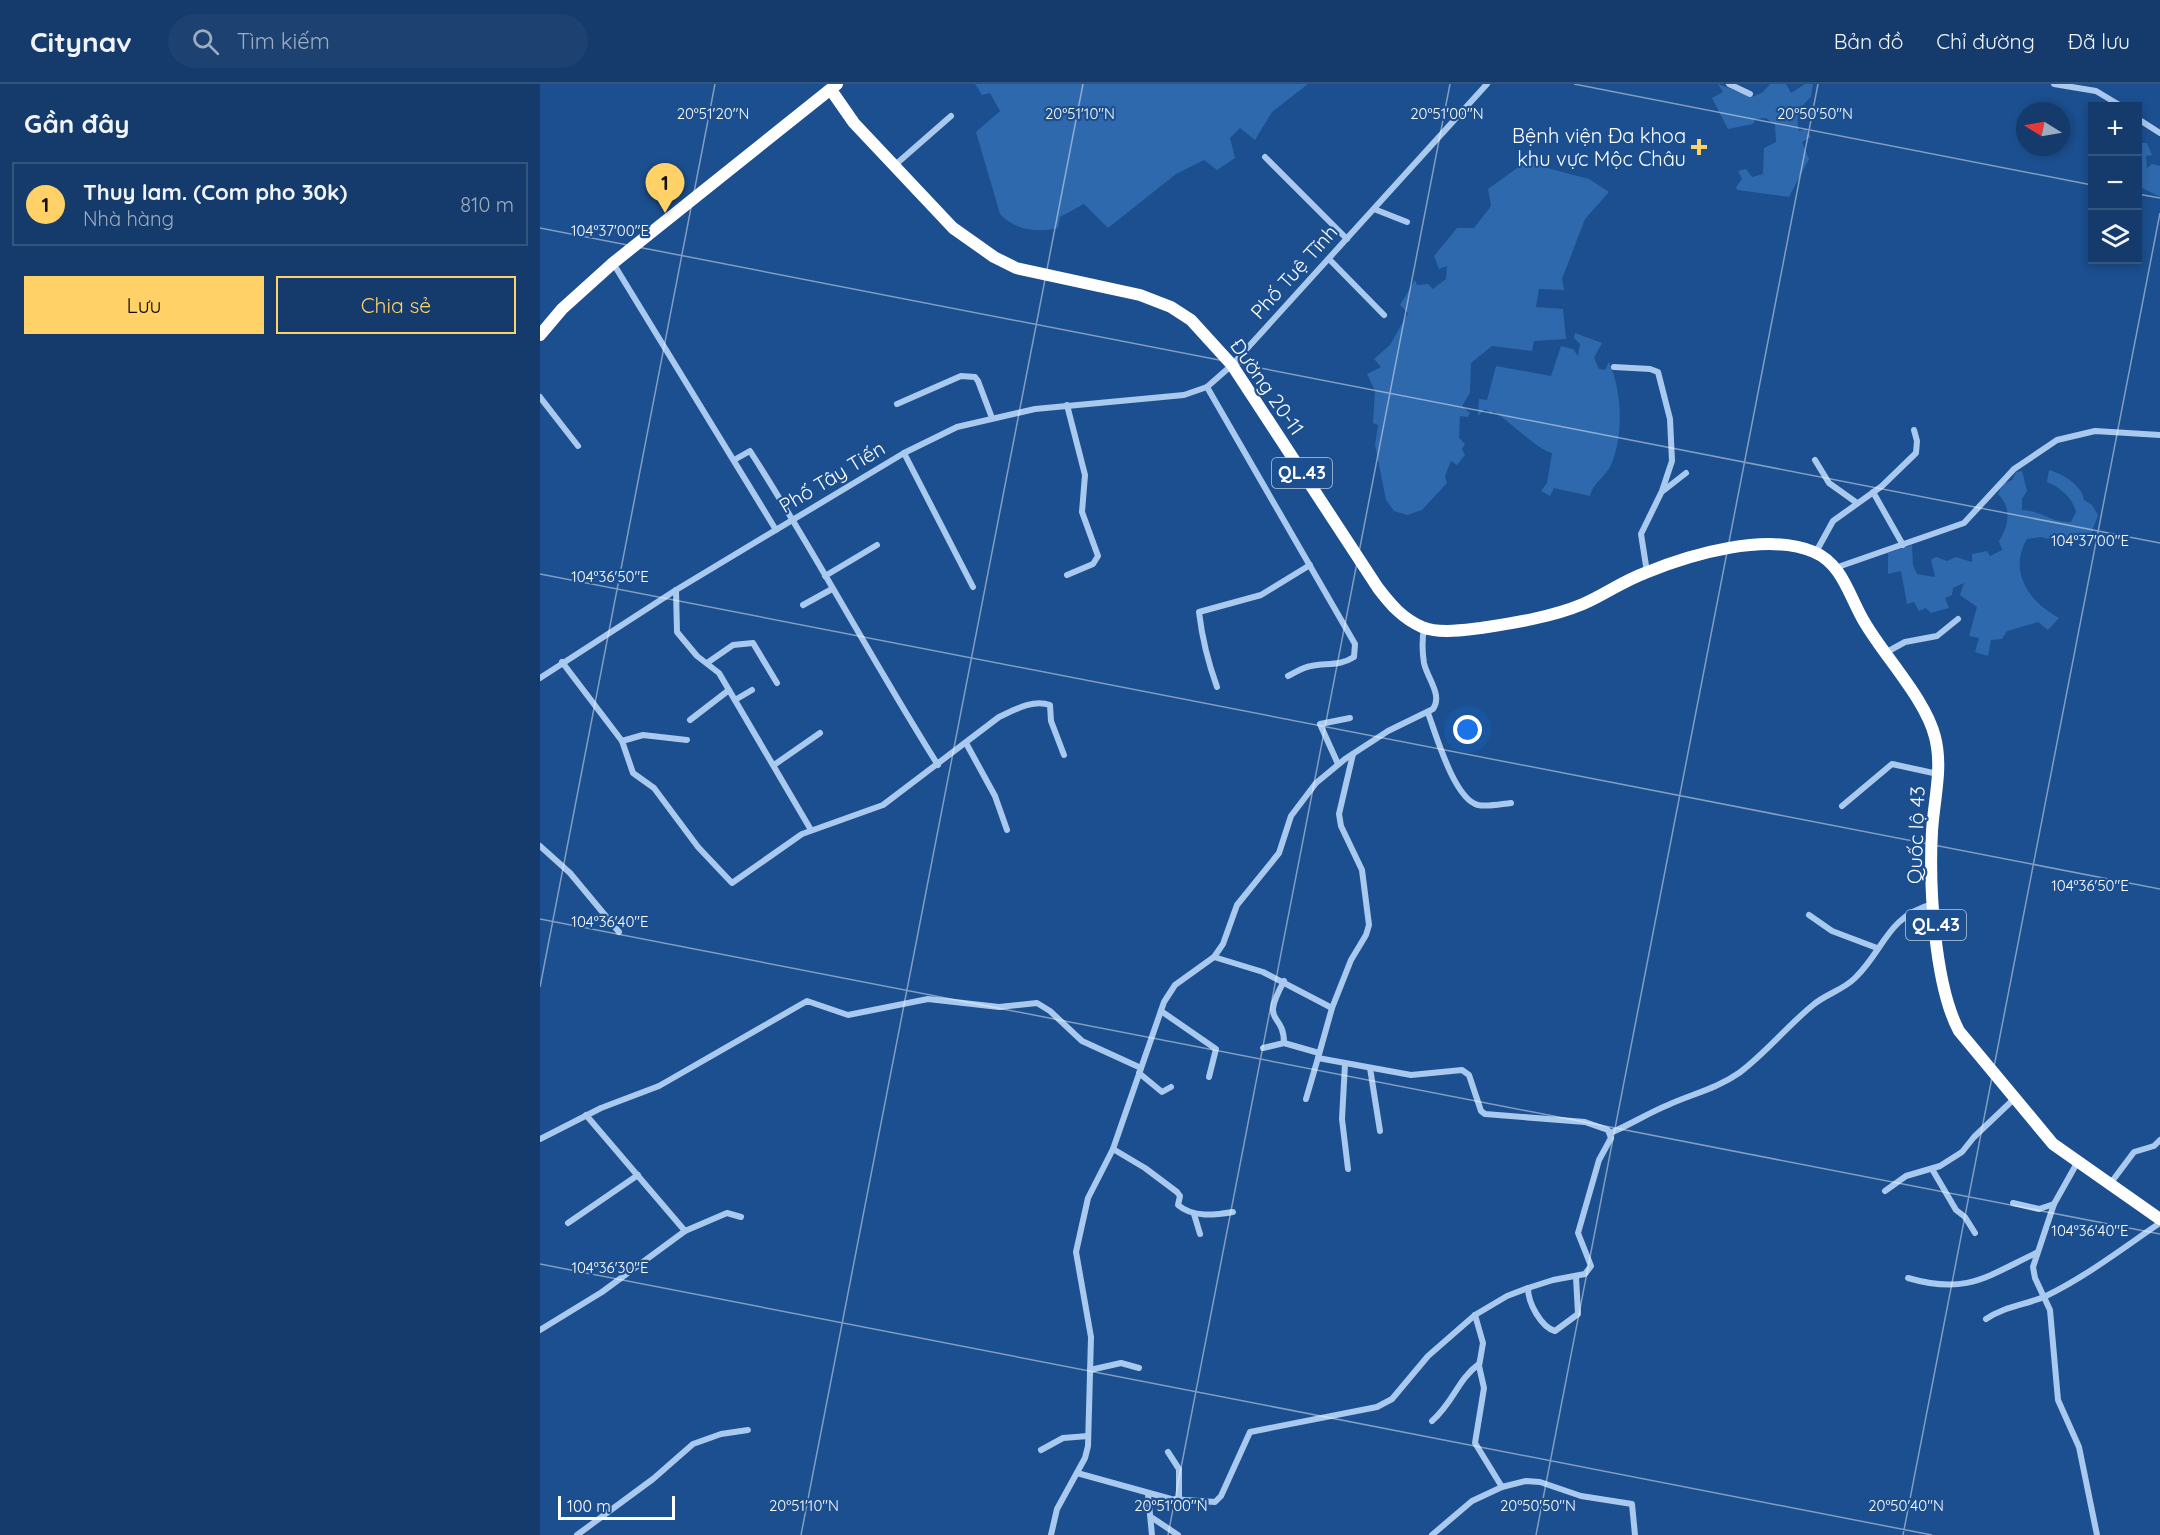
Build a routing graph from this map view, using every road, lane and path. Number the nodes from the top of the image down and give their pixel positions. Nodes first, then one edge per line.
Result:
1 (1487, 84) edge
2 (1729, 84) edge
3 (2054, 84) edge
4 (834, 87) edge
5 (1750, 94) dead end
6 (2114, 102) edge
7 (951, 116) dead end
8 (2142, 122) edge
9 (2160, 133) edge
10 (1265, 157) dead end
11 (895, 165) junction
12 (1374, 209) junction
13 (1407, 222) dead end
14 (1347, 238) junction
15 (1329, 258) junction
16 (613, 263) junction
17 (1384, 315) dead end
18 (540, 335) edge
19 (1232, 365) junction
20 (1614, 367) dead end
21 (1207, 387) junction
22 (540, 396) edge
23 (897, 404) dead end
24 (1067, 405) junction
25 (992, 418) junction
26 (1914, 430) dead end
27 (2160, 435) edge
28 (578, 446) dead end
29 (904, 453) junction
30 (734, 460) junction
31 (1815, 460) dead end
32 (1686, 473) dead end
33 (1662, 491) junction
34 (1873, 492) junction
35 (1857, 503) junction
36 (794, 519) junction
37 (777, 530) junction
38 (877, 544) dead end
39 (1903, 545) junction
40 (1816, 552) junction
41 (1310, 565) junction
42 (1835, 568) junction
43 (1647, 572) junction
44 (1067, 575) dead end
45 (825, 576) junction
46 (973, 587) dead end
47 (832, 589) junction
48 (676, 590) junction
49 (803, 605) dead end
50 (1958, 619) dead end
51 (1424, 628) junction
52 (1885, 653) junction
53 (562, 662) junction
54 (707, 663) junction
55 (1288, 676) dead end
56 (540, 678) edge
57 (777, 683) dead end
58 (1217, 687) dead end
59 (729, 690) junction
60 (752, 690) dead end
61 (735, 700) junction
62 (1428, 713) junction
63 (1350, 718) dead end
64 (690, 720) dead end
65 (819, 733) dead end
66 (687, 740) dead end
67 (622, 741) junction
68 (966, 743) junction
69 (1353, 754) junction
70 (1064, 755) dead end
71 (1338, 764) junction
72 (774, 765) junction
73 (938, 765) junction
74 (1938, 774) junction
75 (1511, 803) dead end
76 (1842, 806) dead end
77 (811, 830) junction
78 (1007, 830) dead end
79 (540, 846) edge
80 (1934, 904) junction
81 (1809, 915) dead end
82 (619, 932) dead end
83 (1876, 948) junction
84 (1214, 957) junction
85 (1284, 981) junction
86 (1332, 1008) junction
87 (1161, 1011) junction
88 (1284, 1043) junction
89 (1263, 1048) dead end
90 (1318, 1056) junction
91 (1345, 1064) junction
92 (1370, 1068) junction
93 (1140, 1070) junction
94 (1209, 1077) dead end
95 (1171, 1087) dead end
96 (2015, 1098) junction
97 (1306, 1099) dead end
98 (586, 1115) junction
99 (1380, 1131) dead end
100 (1610, 1133) junction
101 (540, 1139) edge
102 (2160, 1140) edge
103 (1113, 1149) junction
104 (2077, 1163) junction
105 (1348, 1169) dead end
106 (1932, 1169) junction
107 (638, 1175) junction
108 (2109, 1184) junction
109 (1885, 1191) dead end
110 (2013, 1203) dead end
111 (2054, 1204) junction
112 (1233, 1212) dead end
113 (1194, 1214) junction
114 (741, 1217) dead end
115 (2160, 1221) edge
116 (568, 1223) dead end
117 (686, 1231) junction
118 (1976, 1233) dead end
119 (1200, 1234) dead end
120 (2036, 1253) junction
121 (1576, 1277) junction
122 (1908, 1278) dead end
123 (1528, 1288) junction
124 (2044, 1297) junction
125 (1475, 1315) junction
126 (1986, 1319) dead end
127 (540, 1330) edge
128 (1479, 1364) junction
129 (1139, 1368) dead end
130 (1090, 1370) junction
131 (1432, 1420) dead end
132 (748, 1430) dead end
133 (1088, 1436) junction
134 (1041, 1450) dead end
135 (1168, 1452) dead end
136 (1077, 1473) junction
137 (1502, 1487) junction
138 (1148, 1494) junction
139 (1179, 1500) junction
140 (1151, 1517) junction
141 (577, 1535) edge
142 (1051, 1535) edge
143 (1152, 1535) edge
144 (1178, 1535) edge
145 (1432, 1535) edge
146 (1635, 1535) edge
147 (2097, 1535) edge

1 - 12 street, Phố Tuệ Tĩnh
2 - 5 street
3 - 6 street
4 - 11 highway, Đường 20-11 / QL.43
4 - 16 highway
7 - 11 street
8 - 9 street
10 - 14 street
11 - 19 highway, Đường 20-11 / QL.43
12 - 13 street
12 - 14 street, Phố Tuệ Tĩnh
14 - 15 street, Phố Tuệ Tĩnh
15 - 17 street
15 - 19 street, Phố Tuệ Tĩnh
16 - 18 highway
16 - 30 street, Phố Tây Tiến
19 - 21 street
19 - 51 highway, Đường 20-11 / QL.43
20 - 33 street
21 - 24 street, Phố Tây Tiến
21 - 41 street
22 - 28 street
23 - 25 street
24 - 25 street, Phố Tây Tiến
24 - 44 street
25 - 29 street, Phố Tây Tiến
26 - 34 street
27 - 39 street
29 - 36 street, Phố Tây Tiến
29 - 46 street
30 - 36 street
30 - 37 street, Phố Tây Tiến
31 - 35 street
32 - 33 street
33 - 43 street
34 - 35 street
34 - 39 street
35 - 40 street
36 - 37 street, Phố Tây Tiến
36 - 45 street
37 - 48 street
38 - 45 street
39 - 42 street
40 - 42 highway, Đường 20-11 / QL.43
40 - 43 highway, Đường 20-11 / QL.43
41 - 55 street
41 - 58 street
42 - 52 highway, Quốc lộ 43 / QL.43
43 - 51 highway, Đường 20-11 / QL.43
45 - 47 street
47 - 49 street
47 - 73 street
48 - 53 street
48 - 54 street
50 - 52 street
51 - 62 street
52 - 74 highway, Quốc lộ 43 / QL.43
53 - 56 street
53 - 67 street
54 - 57 street
54 - 59 street
59 - 61 street
59 - 64 street
60 - 61 street
61 - 72 street
62 - 69 street
62 - 75 street
63 - 71 street
65 - 72 street
66 - 67 street
67 - 77 street
68 - 70 street
68 - 73 street
68 - 78 street
69 - 71 street
69 - 86 street
71 - 84 street
72 - 77 street
73 - 77 street
74 - 76 street
74 - 80 highway, Quốc lộ 43 / QL.43
79 - 82 street
80 - 83 street
80 - 96 highway, Quốc lộ 43 / QL.43
81 - 83 street
83 - 100 street
84 - 85 street
84 - 87 street
85 - 86 street
85 - 88 street
86 - 90 street
87 - 93 street
87 - 94 street
88 - 89 street
88 - 90 street
90 - 91 street
90 - 97 street
91 - 92 street
91 - 105 street
92 - 99 street
92 - 100 street
93 - 95 street
93 - 98 street
93 - 103 street
96 - 104 highway, Quốc lộ 43 / QL.43
96 - 106 street
98 - 101 street
98 - 107 street
100 - 121 street
102 - 108 street
103 - 113 street
103 - 130 street
104 - 108 highway, Quốc lộ 43 / QL.43
104 - 111 street
106 - 109 street
106 - 118 street
107 - 116 street
107 - 117 street
108 - 115 highway, Quốc lộ 43 / QL.43
110 - 111 street
111 - 120 street
112 - 113 street
113 - 119 street
114 - 117 street
115 - 124 street
117 - 127 street
120 - 122 street
120 - 124 street
121 - 123 street
121 - 123 street
123 - 125 street
124 - 126 street
124 - 147 street
125 - 128 street
125 - 139 street
128 - 131 street
128 - 137 street
129 - 130 street
130 - 133 street
132 - 141 street
133 - 134 street
133 - 136 street
135 - 139 street
136 - 138 street
136 - 142 street
137 - 145 street
137 - 146 street
138 - 139 street
138 - 140 street
140 - 143 street
140 - 144 street

